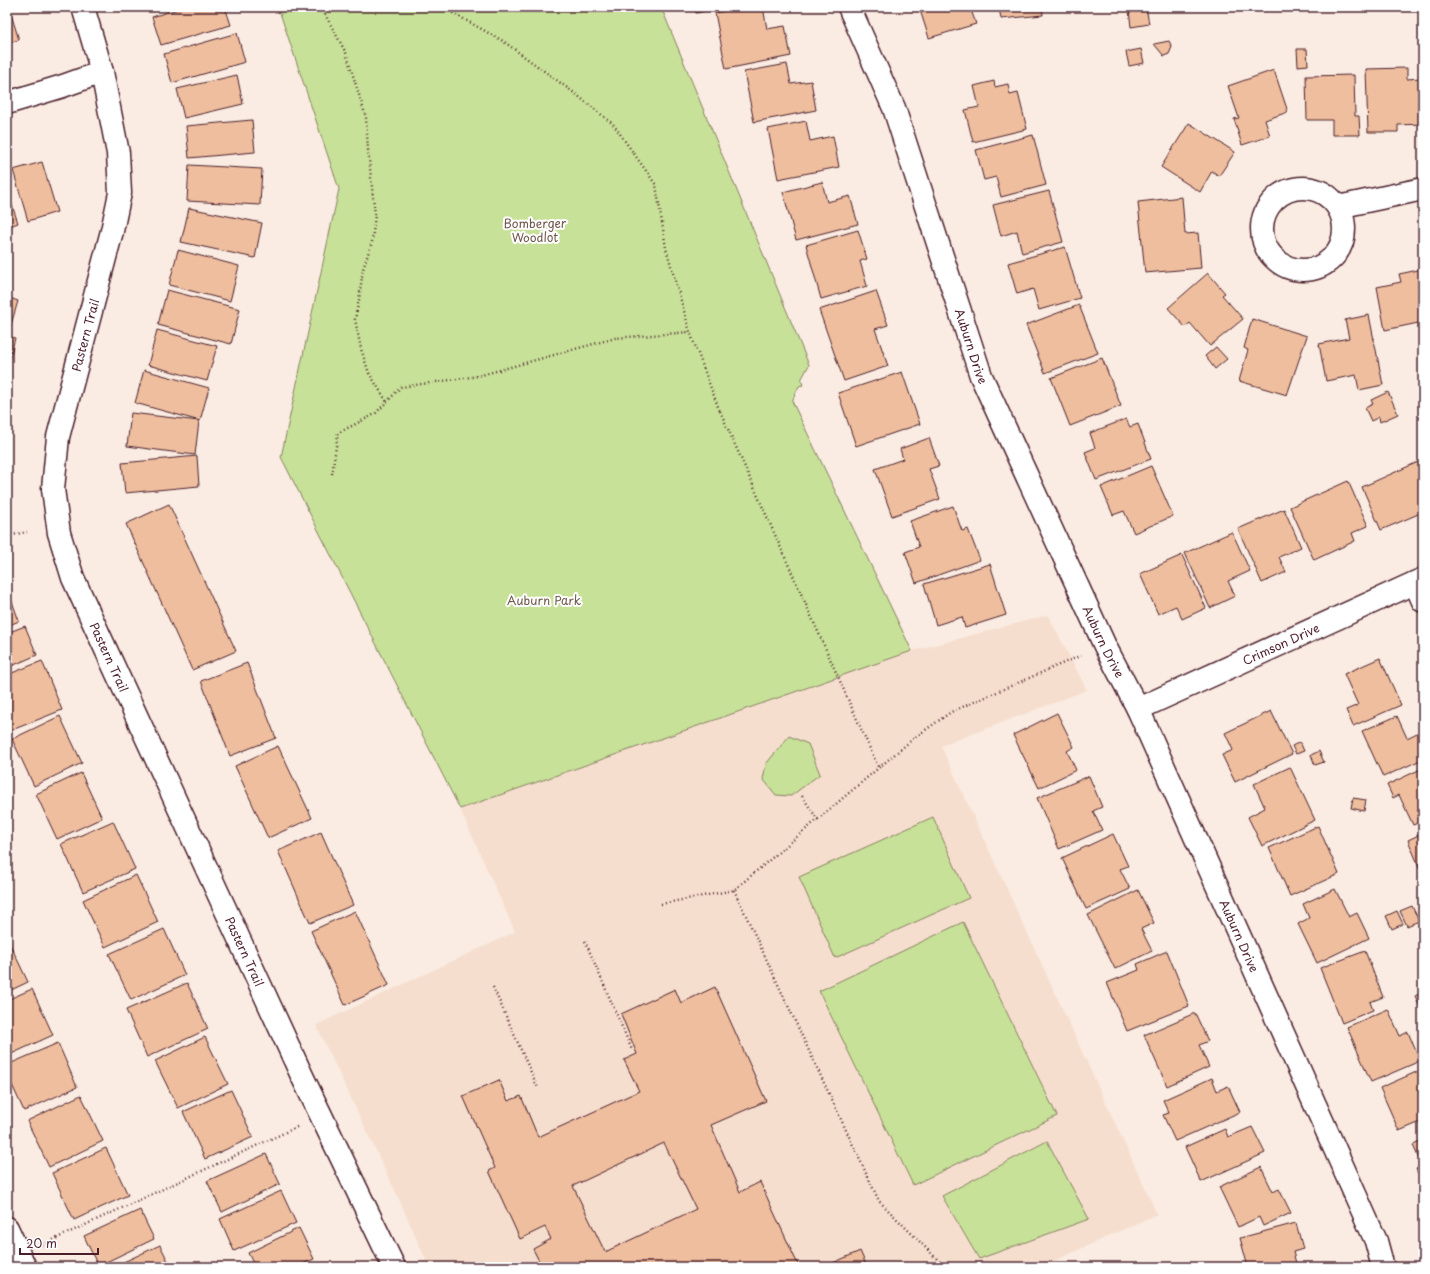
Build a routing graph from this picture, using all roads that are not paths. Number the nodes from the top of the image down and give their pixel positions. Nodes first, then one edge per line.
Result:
1 (83, 7) edge
2 (850, 7) edge
3 (102, 72) junction
4 (7, 103) edge
5 (1423, 189) edge
6 (1338, 207) dead end
7 (1420, 588) edge
8 (1138, 709) junction
9 (7, 1228) edge
10 (22, 1261) edge
11 (394, 1267) edge
12 (1384, 1267) edge

1 - 3 street, Pastern Trail
2 - 8 street, Auburn Drive
3 - 4 street
3 - 11 street, Pastern Trail
5 - 6 street
7 - 8 street, Crimson Drive
8 - 12 street, Auburn Drive
9 - 10 street

